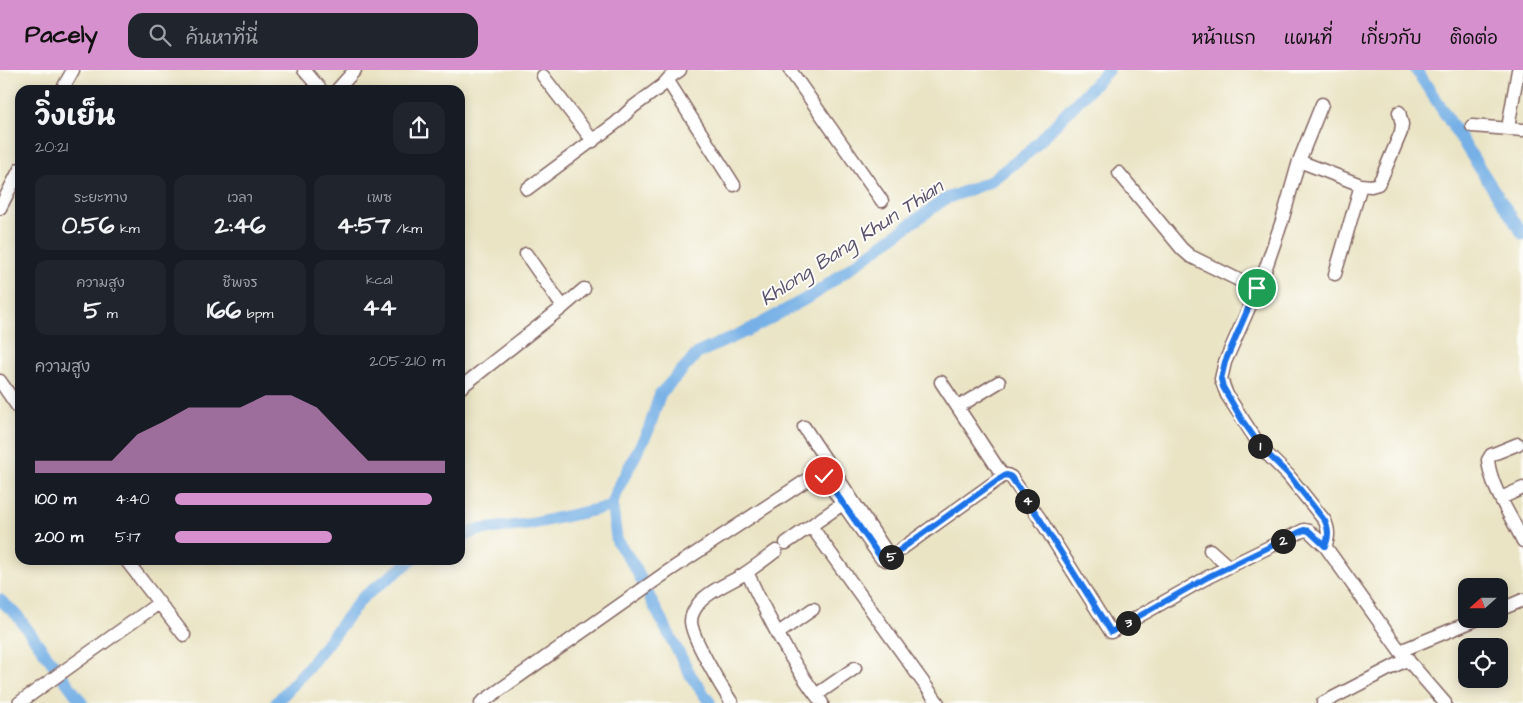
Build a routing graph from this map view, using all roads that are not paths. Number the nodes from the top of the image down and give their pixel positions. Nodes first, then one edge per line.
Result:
1 (74, 70) edge
2 (304, 70) edge
3 (355, 70) edge
4 (680, 70) edge
5 (790, 70) edge
6 (1518, 70) edge
7 (542, 76) dead end
8 (668, 81) junction
9 (65, 85) edge
10 (317, 85) edge
11 (342, 85) edge
12 (1322, 104) dead end
13 (1399, 112) dead end
14 (1472, 126) dead end
15 (1508, 128) junction
16 (1523, 130) edge
17 (593, 140) junction
18 (1299, 161) junction
19 (1119, 173) dead end
20 (15, 178) edge
21 (734, 185) dead end
22 (1361, 185) junction
23 (527, 188) dead end
24 (882, 201) dead end
25 (0, 208) edge
26 (526, 254) dead end
27 (1335, 274) dead end
28 (1257, 288) junction
29 (584, 289) dead end
30 (563, 307) junction
31 (0, 381) edge
32 (941, 382) dead end
33 (999, 382) dead end
34 (465, 384) edge
35 (15, 394) edge
36 (958, 407) junction
37 (804, 427) dead end
38 (1518, 444) dead end
39 (1003, 476) junction
40 (1523, 488) edge
41 (1501, 498) junction
42 (838, 508) dead end
43 (811, 526) junction
44 (1522, 539) edge
45 (1325, 546) junction
46 (1210, 550) dead end
47 (890, 557) junction
48 (130, 565) edge
49 (1229, 567) junction
50 (747, 572) junction
51 (1523, 600) edge
52 (159, 603) junction
53 (1508, 606) edge
54 (813, 608) dead end
55 (1460, 628) edge
56 (777, 634) junction
57 (184, 635) dead end
58 (1404, 655) junction
59 (855, 668) dead end
60 (819, 699) edge
61 (933, 701) edge
62 (1441, 702) edge
63 (19, 703) edge
64 (481, 703) edge
65 (732, 703) edge
66 (1324, 703) edge

1 - 9 street
2 - 10 street
3 - 11 street
4 - 8 street
5 - 24 street
6 - 15 street
7 - 17 street
8 - 17 street
8 - 21 street
12 - 18 street
13 - 22 street
14 - 15 street
15 - 16 street
17 - 23 street
18 - 22 street
18 - 28 street
19 - 28 street
20 - 25 street
22 - 27 street
26 - 30 street
28 - 45 street
29 - 30 street
30 - 34 street
31 - 35 street
32 - 36 street
33 - 36 street
36 - 39 street
37 - 47 street
38 - 41 street
39 - 47 street
39 - 49 street
40 - 41 street
41 - 44 street
42 - 43 street
43 - 50 street
43 - 61 street
45 - 49 street
45 - 58 street
46 - 49 street
47 - 64 street
48 - 52 street
50 - 56 street
50 - 65 street
51 - 53 street
52 - 57 street
52 - 63 street
54 - 56 street
55 - 58 street
56 - 60 street
58 - 62 street
58 - 66 street
59 - 60 street

